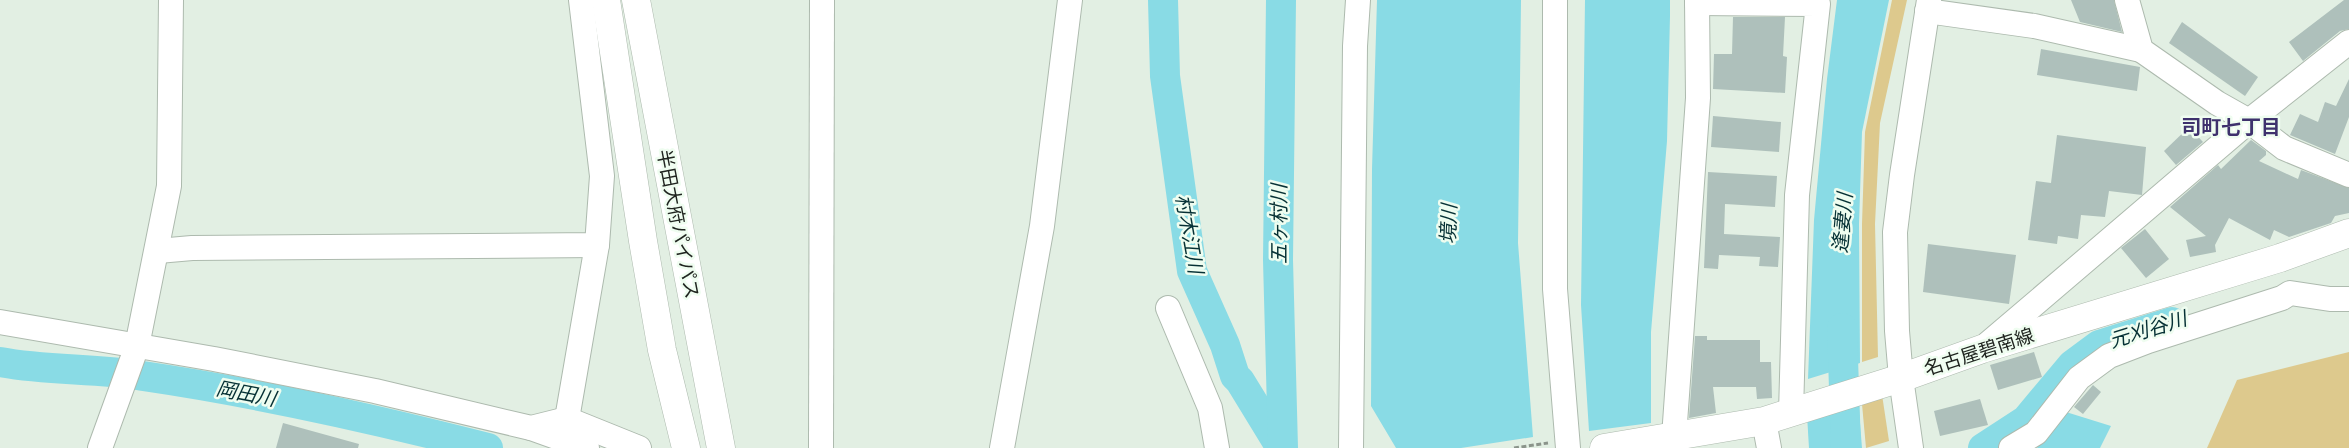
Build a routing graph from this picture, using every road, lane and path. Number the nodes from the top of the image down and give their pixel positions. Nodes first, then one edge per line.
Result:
1 (170, 0) edge
2 (581, 0) edge
3 (606, 0) edge
4 (636, 0) edge
5 (822, 0) edge
6 (1070, 0) edge
7 (1358, 0) edge
8 (1555, 0) edge
9 (2127, 0) edge
10 (1697, 1) edge
11 (1928, 5) edge
12 (2349, 42) edge
13 (2140, 50) junction
14 (2249, 121) junction
15 (2349, 175) edge
16 (2349, 233) edge
17 (597, 245) junction
18 (158, 251) junction
19 (2280, 258) junction
20 (2289, 292) junction
21 (2349, 299) edge
22 (1168, 308) dead end
23 (0, 322) edge
24 (137, 346) junction
25 (1982, 350) junction
26 (1902, 388) junction
27 (1791, 413) junction
28 (567, 419) junction
29 (1764, 421) junction
30 (531, 428) junction
31 (1670, 437) junction
32 (1559, 446) edge
33 (100, 448) edge
34 (587, 448) edge
35 (639, 448) edge
36 (686, 448) edge
37 (720, 448) edge
38 (821, 448) edge
39 (1002, 448) edge
40 (1216, 448) edge
41 (1351, 448) edge
42 (1514, 448) edge
43 (1604, 448) edge
44 (1769, 448) edge
45 (1911, 448) edge
46 (2012, 448) edge

1 - 18 street
2 - 17 street
3 - 36 main road, 半田大府パイパス
4 - 37 main road, 半田大府パイパス
5 - 38 street
6 - 39 street
7 - 41 street
8 - 32 street
9 - 13 street
10 - 27 street
10 - 31 street
11 - 13 street
11 - 26 street
12 - 14 street
13 - 14 street
14 - 15 street
14 - 25 street
16 - 19 main road, 名古屋碧南線
17 - 18 street
17 - 28 street
18 - 24 street
19 - 20 street
19 - 25 main road, 名古屋碧南線
20 - 21 street
20 - 46 street
22 - 40 street
23 - 24 street
24 - 30 street
24 - 33 street
25 - 26 main road, 名古屋碧南線
26 - 27 main road, 名古屋碧南線
26 - 45 street
27 - 29 main road, 名古屋碧南線
28 - 30 street
28 - 35 street
29 - 31 main road, 名古屋碧南線
29 - 44 street
30 - 34 street
31 - 43 main road, 名古屋碧南線
32 - 42 path

